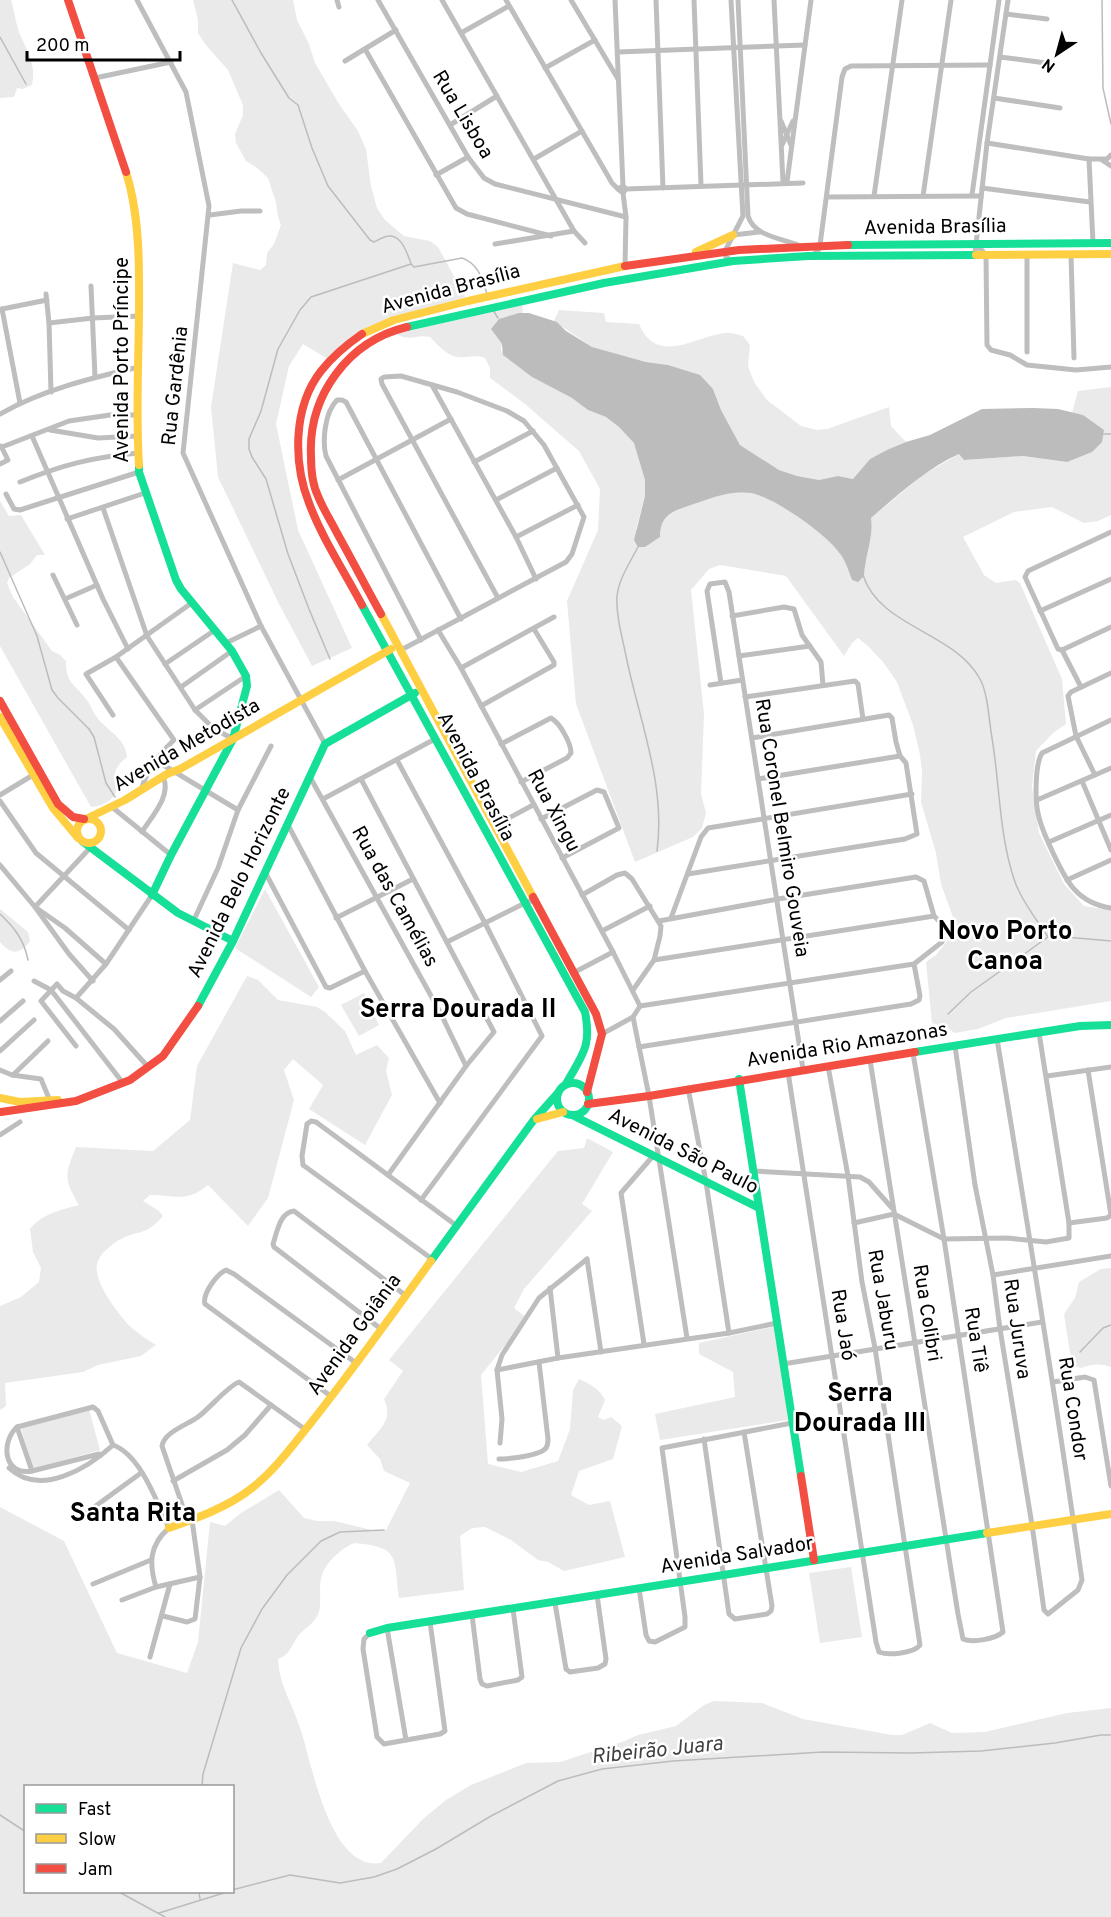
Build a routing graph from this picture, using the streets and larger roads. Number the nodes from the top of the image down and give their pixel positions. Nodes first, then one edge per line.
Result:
1 (68, 0) edge
2 (137, 0) edge
3 (337, 0) edge
4 (378, 0) edge
5 (442, 0) edge
6 (572, 0) edge
7 (615, 0) edge
8 (656, 0) edge
9 (694, 0) edge
10 (731, 0) edge
11 (738, 0) edge
12 (774, 0) edge
13 (812, 0) edge
14 (902, 0) edge
15 (951, 0) edge
16 (999, 0) edge
17 (1008, 0) edge
18 (507, 3) edge
19 (339, 7) dead end
20 (1006, 14) junction
21 (1047, 19) dead end
22 (396, 30) junction
23 (461, 33) junction
24 (595, 40) junction
25 (776, 45) junction
26 (806, 45) junction
27 (740, 46) junction
28 (732, 47) junction
29 (365, 49) junction
30 (696, 49) junction
31 (658, 51) junction
32 (618, 52) junction
33 (1000, 57) junction
34 (345, 61) dead end
35 (171, 62) junction
36 (1046, 63) dead end
37 (990, 65) junction
38 (893, 66) junction
39 (941, 66) junction
40 (545, 68) junction
41 (95, 78) junction
42 (619, 81) junction
43 (497, 96) junction
44 (994, 99) junction
45 (1060, 108) dead end
46 (796, 114) junction
47 (779, 116) junction
48 (450, 125) junction
49 (582, 131) junction
50 (787, 135) junction
51 (987, 143) junction
52 (781, 146) junction
53 (792, 146) junction
54 (1111, 155) edge
55 (468, 156) junction
56 (534, 159) junction
57 (1089, 159) junction
58 (1102, 160) junction
59 (1111, 166) edge
60 (436, 175) junction
61 (785, 182) junction
62 (802, 183) dead end
63 (745, 184) junction
64 (701, 185) junction
65 (663, 188) junction
66 (982, 188) junction
67 (623, 189) junction
68 (972, 195) junction
69 (874, 196) junction
70 (923, 196) junction
71 (981, 196) junction
72 (826, 197) junction
73 (557, 200) junction
74 (1090, 202) junction
75 (260, 211) dead end
76 (210, 214) junction
77 (626, 217) junction
78 (574, 231) junction
79 (759, 232) junction
80 (733, 235) junction
81 (551, 236) junction
82 (585, 243) dead end
83 (976, 243) junction
84 (1093, 243) junction
85 (1111, 243) edge
86 (495, 244) dead end
87 (820, 245) junction
88 (802, 246) junction
89 (725, 251) junction
90 (975, 254) junction
91 (1111, 254) edge
92 (692, 255) junction
93 (986, 255) junction
94 (1027, 255) junction
95 (1071, 255) junction
96 (808, 256) junction
97 (733, 261) junction
98 (625, 266) junction
99 (91, 286) dead end
100 (1, 309) edge
101 (140, 316) junction
102 (93, 318) junction
103 (49, 323) junction
104 (1027, 352) dead end
105 (1074, 358) dead end
106 (139, 367) junction
107 (1111, 367) edge
108 (95, 377) junction
109 (432, 386) junction
110 (51, 392) junction
111 (20, 403) junction
112 (0, 414) edge
113 (138, 415) junction
114 (451, 419) junction
115 (48, 430) junction
116 (533, 431) junction
117 (32, 436) junction
118 (138, 436) junction
119 (413, 439) junction
120 (1, 445) edge
121 (138, 453) junction
122 (375, 460) junction
123 (474, 462) junction
124 (0, 464) edge
125 (557, 468) junction
126 (47, 471) junction
127 (139, 472) junction
128 (338, 480) junction
129 (20, 482) dead end
130 (145, 493) junction
131 (6, 494) dead end
132 (58, 497) junction
133 (496, 500) junction
134 (578, 505) junction
135 (103, 508) junction
136 (68, 519) junction
137 (1111, 532) edge
138 (516, 537) junction
139 (53, 575) dead end
140 (536, 579) junction
141 (1111, 579) edge
142 (97, 585) junction
143 (498, 598) junction
144 (65, 599) junction
145 (193, 602) junction
146 (1040, 611) junction
147 (732, 616) junction
148 (554, 617) dead end
149 (461, 618) junction
150 (77, 625) dead end
151 (261, 626) junction
152 (1111, 627) edge
153 (534, 629) junction
154 (215, 630) junction
155 (438, 630) junction
156 (147, 636) junction
157 (421, 640) junction
158 (226, 643) junction
159 (810, 646) junction
160 (1059, 648) junction
161 (128, 649) junction
162 (388, 650) junction
163 (401, 650) junction
164 (232, 651) junction
165 (739, 656) junction
166 (116, 657) junction
167 (165, 664) junction
168 (461, 668) junction
169 (1111, 673) edge
170 (246, 676) junction
171 (742, 680) junction
172 (721, 683) junction
173 (419, 684) junction
174 (710, 685) dead end
175 (823, 685) junction
176 (181, 687) junction
177 (1081, 687) junction
178 (412, 695) junction
179 (746, 698) junction
180 (301, 700) junction
181 (0, 701) edge
182 (481, 706) junction
183 (195, 710) junction
184 (113, 715) dead end
185 (0, 717) edge
186 (863, 719) junction
187 (1111, 720) edge
188 (1076, 736) junction
189 (752, 738) junction
190 (233, 739) junction
191 (435, 739) junction
192 (325, 744) junction
193 (501, 744) junction
194 (271, 746) dead end
195 (900, 756) junction
196 (155, 760) junction
197 (397, 760) junction
198 (1111, 768) edge
199 (174, 771) junction
200 (33, 775) junction
201 (455, 775) junction
202 (1095, 775) junction
203 (163, 777) junction
204 (310, 777) junction
205 (468, 777) junction
206 (361, 779) junction
207 (758, 779) junction
208 (1082, 781) junction
209 (521, 782) junction
210 (461, 785) junction
211 (141, 790) junction
212 (205, 790) junction
213 (476, 791) junction
214 (912, 794) junction
215 (0, 795) edge
216 (323, 799) junction
217 (1037, 800) junction
218 (0, 801) edge
219 (533, 805) junction
220 (112, 807) junction
221 (238, 810) junction
222 (1111, 815) edge
223 (86, 819) junction
224 (541, 819) junction
225 (764, 819) junction
226 (1099, 820) junction
227 (288, 825) junction
228 (496, 825) junction
229 (142, 832) junction
230 (80, 840) junction
231 (1049, 842) junction
232 (90, 848) junction
233 (1111, 850) edge
234 (497, 852) junction
235 (171, 855) junction
236 (512, 856) junction
237 (562, 858) junction
238 (771, 859) junction
239 (1111, 860) edge
240 (0, 866) edge
241 (265, 872) junction
242 (688, 874) junction
243 (63, 877) junction
244 (413, 879) junction
245 (1067, 880) junction
246 (152, 895) junction
247 (582, 895) junction
248 (376, 898) junction
249 (778, 899) junction
250 (537, 902) junction
251 (525, 903) junction
252 (650, 906) junction
253 (35, 907) junction
254 (1109, 907) edge
255 (934, 916) junction
256 (336, 918) junction
257 (671, 918) junction
258 (659, 921) junction
259 (193, 922) junction
260 (485, 922) junction
261 (129, 930) junction
262 (602, 932) junction
263 (233, 940) junction
264 (784, 941) junction
265 (447, 942) junction
266 (613, 952) junction
267 (654, 960) junction
268 (915, 963) junction
269 (106, 964) junction
270 (11, 971) dead end
271 (365, 971) junction
272 (575, 972) junction
273 (0, 980) edge
274 (34, 981) dead end
275 (93, 981) junction
276 (790, 981) junction
277 (51, 990) junction
278 (633, 990) junction
279 (76, 998) junction
280 (23, 1000) dead end
281 (640, 1006) junction
282 (633, 1017) junction
283 (34, 1020) dead end
284 (0, 1021) edge
285 (797, 1022) junction
286 (1111, 1025) edge
287 (1039, 1033) junction
288 (602, 1034) junction
289 (997, 1039) junction
290 (48, 1041) dead end
291 (76, 1046) dead end
292 (955, 1046) junction
293 (639, 1047) junction
294 (0, 1051) edge
295 (913, 1053) junction
296 (870, 1060) junction
297 (466, 1066) junction
298 (828, 1066) junction
299 (1111, 1067) edge
300 (148, 1068) junction
301 (803, 1069) junction
302 (0, 1070) edge
303 (1088, 1070) junction
304 (788, 1072) junction
305 (13, 1075) junction
306 (1047, 1076) junction
307 (739, 1079) junction
308 (123, 1083) junction
309 (566, 1084) junction
310 (688, 1088) junction
311 (587, 1092) junction
312 (557, 1094) junction
313 (89, 1095) junction
314 (649, 1096) junction
315 (0, 1098) edge
316 (50, 1101) junction
317 (440, 1103) junction
318 (587, 1106) junction
319 (563, 1112) junction
320 (4, 1113) edge
321 (572, 1115) junction
322 (533, 1121) junction
323 (591, 1124) junction
324 (0, 1135) edge
325 (656, 1157) junction
326 (753, 1171) junction
327 (804, 1174) junction
328 (388, 1175) junction
329 (848, 1176) junction
330 (706, 1182) junction
331 (421, 1200) junction
332 (759, 1208) junction
333 (893, 1212) junction
334 (1111, 1215) edge
335 (854, 1223) junction
336 (1070, 1223) junction
337 (457, 1226) junction
338 (985, 1238) junction
339 (944, 1239) junction
340 (1030, 1240) junction
341 (1111, 1256) edge
342 (432, 1259) junction
343 (1035, 1269) junction
344 (993, 1275) junction
345 (550, 1288) junction
346 (405, 1295) junction
347 (1042, 1322) junction
348 (777, 1323) junction
349 (381, 1329) junction
350 (1000, 1329) junction
351 (729, 1333) junction
352 (959, 1335) junction
353 (687, 1338) junction
354 (916, 1343) junction
355 (644, 1344) junction
356 (875, 1348) junction
357 (601, 1352) junction
358 (831, 1355) junction
359 (558, 1358) junction
360 (539, 1362) junction
361 (356, 1363) junction
362 (783, 1364) junction
363 (497, 1370) junction
364 (1053, 1382) junction
365 (332, 1397) junction
366 (271, 1405) junction
367 (792, 1423) junction
368 (17, 1427) junction
369 (306, 1431) junction
370 (744, 1432) junction
371 (704, 1439) junction
372 (500, 1443) dead end
373 (113, 1445) junction
374 (105, 1453) junction
375 (5, 1455) junction
376 (499, 1459) dead end
377 (32, 1471) junction
378 (141, 1473) junction
379 (173, 1481) junction
380 (1111, 1486) edge
381 (86, 1513) dead end
382 (1111, 1514) edge
383 (1073, 1519) junction
384 (190, 1521) junction
385 (1032, 1525) junction
386 (169, 1528) junction
387 (989, 1533) junction
388 (946, 1540) junction
389 (904, 1546) junction
390 (862, 1552) junction
391 (151, 1560) junction
392 (814, 1560) junction
393 (767, 1568) junction
394 (724, 1574) junction
395 (200, 1576) junction
396 (680, 1581) junction
397 (93, 1584) dead end
398 (170, 1584) junction
399 (156, 1587) junction
400 (639, 1588) junction
401 (597, 1595) junction
402 (122, 1600) dead end
403 (555, 1603) junction
404 (513, 1609) junction
405 (1049, 1614) joint
406 (472, 1615) junction
407 (163, 1616) junction
408 (430, 1622) junction
409 (387, 1628) junction
410 (370, 1633) joint
411 (967, 1641) joint
412 (880, 1653) joint
413 (150, 1657) dead end
414 (406, 1740) junction

1 - 41 street, Avenida Porto Príncipe
2 - 35 street
3 - 19 street
4 - 22 street, Rua Lisboa
5 - 23 street
6 - 24 street
7 - 32 street
8 - 31 street
9 - 30 street
10 - 28 street
11 - 27 street
12 - 25 street
13 - 26 street
14 - 38 street
15 - 39 street
16 - 37 street
17 - 20 street
18 - 23 street
18 - 40 street
20 - 21 street
20 - 33 street
22 - 29 street
22 - 48 street, Rua Lisboa
23 - 43 street
24 - 40 street
24 - 42 street
25 - 26 street
25 - 27 street
25 - 47 street
26 - 46 street
27 - 28 street
27 - 63 street
28 - 30 street
28 - 63 street
29 - 34 street
29 - 60 street
30 - 31 street
30 - 64 street
31 - 32 street
31 - 65 street
32 - 42 street
33 - 36 street
33 - 44 street
35 - 41 street
35 - 76 street, Rua Gardênia
37 - 39 street
37 - 68 street
38 - 39 street
38 - 69 street
38 - 72 street
39 - 70 street
40 - 49 street
41 - 101 street, Avenida Porto Príncipe
42 - 67 street
43 - 48 street
43 - 56 street
44 - 45 street
44 - 51 street
46 - 50 street
46 - 53 street
47 - 50 street
47 - 52 street
48 - 55 street, Rua Lisboa
49 - 56 street
49 - 67 street
50 - 52 street
50 - 53 street
51 - 57 street
51 - 66 street
52 - 53 street
52 - 61 street
53 - 61 street
54 - 58 street
55 - 60 street
55 - 73 street, Rua Lisboa
56 - 73 street
57 - 58 street
57 - 74 street
58 - 59 street
60 - 81 street
61 - 62 street
61 - 63 street
63 - 64 street
63 - 79 street
63 - 80 street
64 - 65 street
65 - 67 street
66 - 71 street
66 - 74 street
67 - 77 street
68 - 70 street
68 - 71 street
69 - 70 street
69 - 72 street
71 - 83 street
72 - 87 street
73 - 77 street, Rua Lisboa
73 - 78 street
74 - 84 street
75 - 76 street
76 - 151 street, Rua Gardênia
77 - 98 street
78 - 81 street
78 - 82 street
79 - 80 street
79 - 88 street
80 - 89 street
80 - 92 street
81 - 86 street
83 - 84 street, Avenida Brasília
83 - 87 street, Avenida Brasília
83 - 90 street
83 - 93 street
84 - 85 street, Avenida Brasília
87 - 88 street, Avenida Brasília
87 - 96 street
88 - 89 street, Avenida Brasília
89 - 92 street, Avenida Brasília
89 - 97 street
90 - 93 street, Avenida Brasília
90 - 96 street, Avenida Brasília
91 - 95 street, Avenida Brasília
92 - 98 street, Avenida Brasília
93 - 94 street, Avenida Brasília
93 - 107 street
94 - 95 street, Avenida Brasília
94 - 104 street
95 - 105 street
96 - 97 street, Avenida Brasília
97 - 163 street, Avenida Brasília
98 - 162 street, Avenida Brasília
99 - 102 street
100 - 103 street
100 - 111 street
101 - 102 street
101 - 106 street, Avenida Porto Príncipe
102 - 103 street
102 - 108 street
103 - 110 street
106 - 108 street
106 - 113 street, Avenida Porto Príncipe
108 - 110 street
109 - 114 street
109 - 116 street
109 - 119 street
110 - 111 street
111 - 112 street
113 - 115 street
113 - 118 street, Avenida Porto Príncipe
114 - 119 street
114 - 123 street
115 - 117 street
115 - 118 street
116 - 123 street
116 - 125 street
117 - 120 street
117 - 126 street
118 - 121 street, Avenida Porto Príncipe
119 - 122 street
119 - 143 street
120 - 124 street
121 - 126 street
121 - 127 street, Avenida Porto Príncipe
122 - 128 street
122 - 128 street
122 - 149 street
123 - 133 street
125 - 133 street
125 - 134 street
126 - 129 street
126 - 132 street
127 - 130 street, Avenida Porto Príncipe
127 - 132 street
128 - 157 street
130 - 135 street
130 - 145 street, Avenida Porto Príncipe
131 - 132 street
132 - 136 street
133 - 138 street
134 - 138 street
134 - 140 street
135 - 136 street
135 - 156 street
136 - 142 street
137 - 146 street
138 - 140 street
139 - 144 street
140 - 143 street
141 - 146 street
142 - 144 street
142 - 161 street
143 - 149 street
144 - 150 street
145 - 154 street, Avenida Porto Príncipe
145 - 156 street
146 - 160 street
147 - 159 street
147 - 165 street, Rua Coronel Belmiro Gouveia
147 - 172 street, Rua Coronel Belmiro Gouveia
148 - 153 street
149 - 155 street
151 - 158 street
151 - 180 street, Rua Gardênia
152 - 160 street
153 - 168 street
153 - 182 street
154 - 158 street, Avenida Porto Príncipe
154 - 167 street
155 - 157 street
155 - 168 street, Rua Xingu
156 - 161 street
156 - 167 street
157 - 163 street
158 - 164 street, Avenida Porto Príncipe
159 - 165 street
159 - 175 street
160 - 177 street
161 - 166 street
162 - 163 street
162 - 178 street, Avenida Brasília
162 - 180 street, Avenida Metodista
163 - 173 street, Avenida Brasília
164 - 170 street, Avenida Porto Príncipe
164 - 176 street
165 - 171 street, Rua Coronel Belmiro Gouveia
166 - 184 street
166 - 196 street
167 - 176 street
168 - 182 street, Rua Xingu
169 - 177 street
170 - 183 street
170 - 190 street
171 - 172 street
171 - 179 street, Rua Coronel Belmiro Gouveia
172 - 174 street
173 - 178 street
173 - 205 street, Avenida Brasília
175 - 179 street
175 - 186 street
176 - 183 street
177 - 188 street
178 - 191 street, Avenida Brasília
178 - 192 street
179 - 189 street, Rua Coronel Belmiro Gouveia
180 - 190 street, Avenida Metodista
180 - 192 street, Rua Gardênia
181 - 223 street
182 - 193 street, Rua Xingu
183 - 190 street
185 - 200 street
186 - 189 street
186 - 195 street
187 - 188 street
188 - 202 street
188 - 217 street
189 - 207 street, Rua Coronel Belmiro Gouveia
190 - 199 street, Avenida Metodista
190 - 212 street
191 - 197 street
191 - 201 street, Avenida Brasília
192 - 204 street, Avenida Belo Horizonte
193 - 209 street, Rua Xingu
193 - 209 street
194 - 221 street
195 - 207 street
195 - 214 street
196 - 199 street
196 - 211 street
197 - 206 street
197 - 260 street
198 - 202 street
199 - 203 street, Avenida Metodista
199 - 212 street
200 - 215 street
200 - 230 street
201 - 205 street
201 - 210 street, Avenida Brasília
202 - 208 street
203 - 211 street, Avenida Metodista
203 - 229 street
204 - 216 street, Rua das Camélias
204 - 227 street, Avenida Belo Horizonte
205 - 213 street, Avenida Brasília
206 - 216 street
206 - 244 street
207 - 225 street, Rua Coronel Belmiro Gouveia
208 - 217 street
208 - 226 street
209 - 219 street, Rua Xingu
210 - 213 street
210 - 234 street, Avenida Brasília
211 - 220 street, Avenida Metodista
212 - 221 street
212 - 235 street
213 - 228 street, Avenida Brasília
214 - 225 street
214 - 238 street
216 - 248 street, Rua das Camélias
217 - 231 street
218 - 243 street
219 - 224 street, Rua Xingu
219 - 228 street
220 - 223 street, Avenida Metodista
220 - 229 street
221 - 259 street
222 - 226 street
223 - 230 street
223 - 230 street
224 - 237 street, Rua Xingu
224 - 237 street
225 - 238 street, Rua Coronel Belmiro Gouveia
225 - 242 street
226 - 231 street
226 - 233 street
227 - 241 street, Avenida Belo Horizonte
227 - 256 street
228 - 236 street, Avenida Brasília
229 - 235 street
230 - 232 street
231 - 245 street
232 - 243 street
232 - 246 street
234 - 236 street
234 - 251 street, Avenida Brasília
235 - 246 street
236 - 250 street, Avenida Brasília
237 - 247 street, Rua Xingu
238 - 242 street
238 - 249 street, Rua Coronel Belmiro Gouveia
239 - 245 street
240 - 253 street
241 - 263 street, Avenida Belo Horizonte
241 - 271 street
242 - 257 street
243 - 253 street
243 - 261 street
244 - 248 street
244 - 265 street
245 - 254 street
246 - 259 street
246 - 261 street
247 - 252 street
247 - 262 street, Rua Xingu
248 - 256 street
248 - 297 street, Rua das Camélias
249 - 255 street
249 - 257 street
249 - 264 street, Rua Coronel Belmiro Gouveia
250 - 251 street
250 - 272 street, Avenida Brasília
251 - 260 street
251 - 309 street, Avenida Brasília
252 - 258 street
252 - 262 street
253 - 269 street
253 - 275 street
255 - 264 street
255 - 268 street
256 - 271 street
257 - 258 street
258 - 267 street
259 - 263 street
260 - 265 street
260 - 331 street
261 - 269 street
262 - 266 street, Rua Xingu
263 - 300 street, Avenida Belo Horizonte
264 - 267 street
264 - 276 street, Rua Coronel Belmiro Gouveia
265 - 297 street
266 - 272 street
266 - 278 street, Rua Xingu
267 - 278 street
268 - 276 street
268 - 285 street
269 - 275 street
270 - 273 street
271 - 317 street
272 - 288 street, Avenida Brasília
274 - 277 street
275 - 279 street
276 - 281 street
276 - 285 street, Rua Coronel Belmiro Gouveia
277 - 279 street
277 - 291 street
277 - 308 street
278 - 281 street, Rua Xingu
279 - 300 street
280 - 284 street
281 - 282 street
282 - 288 street
282 - 293 street
283 - 294 street
285 - 293 street
285 - 301 street, Rua Coronel Belmiro Gouveia
286 - 287 street, Avenida Rio Amazonas
287 - 289 street, Avenida Rio Amazonas
287 - 306 street
288 - 311 street
289 - 292 street, Avenida Rio Amazonas
289 - 340 street, Rua Condor
290 - 305 street
292 - 295 street, Avenida Rio Amazonas
292 - 338 street, Rua Juruva
293 - 314 street
295 - 296 street, Avenida Rio Amazonas
295 - 339 street, Rua Tiê
296 - 298 street, Avenida Rio Amazonas
296 - 333 street, Rua Colibri
297 - 317 street
298 - 301 street, Avenida Rio Amazonas
298 - 329 street, Rua Jaburu
299 - 303 street
300 - 308 street, Avenida Belo Horizonte
301 - 304 street, Avenida Rio Amazonas
302 - 305 street
303 - 306 street
303 - 334 street
304 - 307 street, Avenida Rio Amazonas
304 - 327 street, Rua Jaó
305 - 316 street
306 - 336 street
307 - 310 street, Avenida Rio Amazonas
307 - 326 street, Avenida São Paulo
308 - 313 street, Avenida Belo Horizonte
309 - 311 street
309 - 312 street
310 - 314 street, Avenida Rio Amazonas
310 - 330 street
311 - 318 street
312 - 319 street
312 - 322 street, Avenida Goiânia
313 - 316 street, Avenida Belo Horizonte
313 - 320 street, Avenida Belo Horizonte
314 - 318 street, Avenida Rio Amazonas
314 - 325 street
315 - 316 street, Avenida Belo Horizonte
315 - 320 street
317 - 328 street
318 - 321 street
318 - 323 street, Avenida São Paulo
319 - 321 street
319 - 322 street
320 - 324 street
321 - 323 street, Avenida São Paulo
322 - 337 street, Avenida Goiânia
323 - 325 street, Avenida São Paulo
325 - 330 street, Avenida São Paulo
325 - 353 street
325 - 355 street
326 - 327 street
326 - 332 street, Avenida São Paulo
327 - 329 street
327 - 358 street, Rua Jaó
328 - 331 street
328 - 342 street
329 - 333 street
329 - 335 street, Rua Jaburu
330 - 332 street, Avenida São Paulo
330 - 351 street
331 - 337 street
332 - 348 street, Avenida São Paulo
333 - 335 street
333 - 339 street
333 - 354 street, Rua Colibri
334 - 336 street
335 - 356 street, Rua Jaburu
336 - 340 street
337 - 342 street, Avenida Goiânia
338 - 339 street
338 - 340 street
338 - 344 street, Rua Juruva
339 - 352 street, Rua Tiê
340 - 343 street, Rua Condor
341 - 343 street
342 - 346 street, Avenida Goiânia
343 - 344 street
343 - 347 street, Rua Condor
344 - 350 street, Rua Juruva
345 - 357 street
345 - 359 street
345 - 363 street
346 - 349 street, Avenida Goiânia
346 - 349 street
347 - 350 street
347 - 364 street, Rua Condor
348 - 351 street
348 - 362 street, Avenida São Paulo
349 - 361 street, Avenida Goiânia
350 - 352 street
350 - 385 street, Rua Juruva
351 - 353 street
352 - 354 street
352 - 387 street, Rua Tiê
353 - 355 street
354 - 356 street
354 - 388 street, Rua Colibri
355 - 357 street
356 - 358 street
356 - 389 street, Rua Jaburu
357 - 359 street
358 - 362 street
358 - 390 street, Rua Jaó
359 - 360 street
360 - 363 street
360 - 376 street
361 - 365 street, Avenida Goiânia
361 - 365 street
362 - 367 street, Avenida São Paulo
363 - 372 street
364 - 380 street
364 - 383 street, Rua Condor
365 - 369 street, Avenida Goiânia
366 - 369 street
366 - 379 street
366 - 379 street
367 - 370 street
367 - 392 street, Avenida São Paulo
368 - 373 street
368 - 375 street
368 - 377 street
369 - 384 street, Avenida Goiânia
370 - 371 street
370 - 393 street
371 - 394 street
371 - 396 street
373 - 374 street
373 - 378 street
374 - 375 street
374 - 377 street
375 - 377 street
378 - 381 street
378 - 386 street
379 - 384 street
382 - 383 street, Avenida Salvador
383 - 385 street, Avenida Salvador
383 - 405 street, Rua Condor
384 - 386 street, Avenida Goiânia
384 - 395 street
385 - 387 street, Avenida Salvador
385 - 405 street, Rua Juruva
386 - 391 street
387 - 388 street, Avenida Salvador
387 - 411 street, Rua Tiê
388 - 389 street, Avenida Salvador
388 - 411 street, Rua Colibri
389 - 390 street, Avenida Salvador
389 - 412 street, Rua Jaburu
390 - 392 street, Avenida Salvador
390 - 412 street, Rua Jaó
391 - 397 street
391 - 399 street
392 - 393 street, Avenida Salvador
393 - 394 street, Avenida Salvador
393 - 394 street
394 - 396 street, Avenida Salvador
395 - 398 street
395 - 407 street
396 - 400 street, Avenida Salvador
396 - 400 street
398 - 399 street
398 - 407 street
399 - 402 street
400 - 401 street, Avenida Salvador
401 - 403 street, Avenida Salvador
401 - 403 street
403 - 404 street, Avenida Salvador
404 - 406 street, Avenida Salvador
404 - 406 street
406 - 408 street, Avenida Salvador
407 - 413 street
408 - 409 street, Avenida Salvador
408 - 414 street
409 - 410 street, Avenida Salvador
409 - 414 street
410 - 414 street

